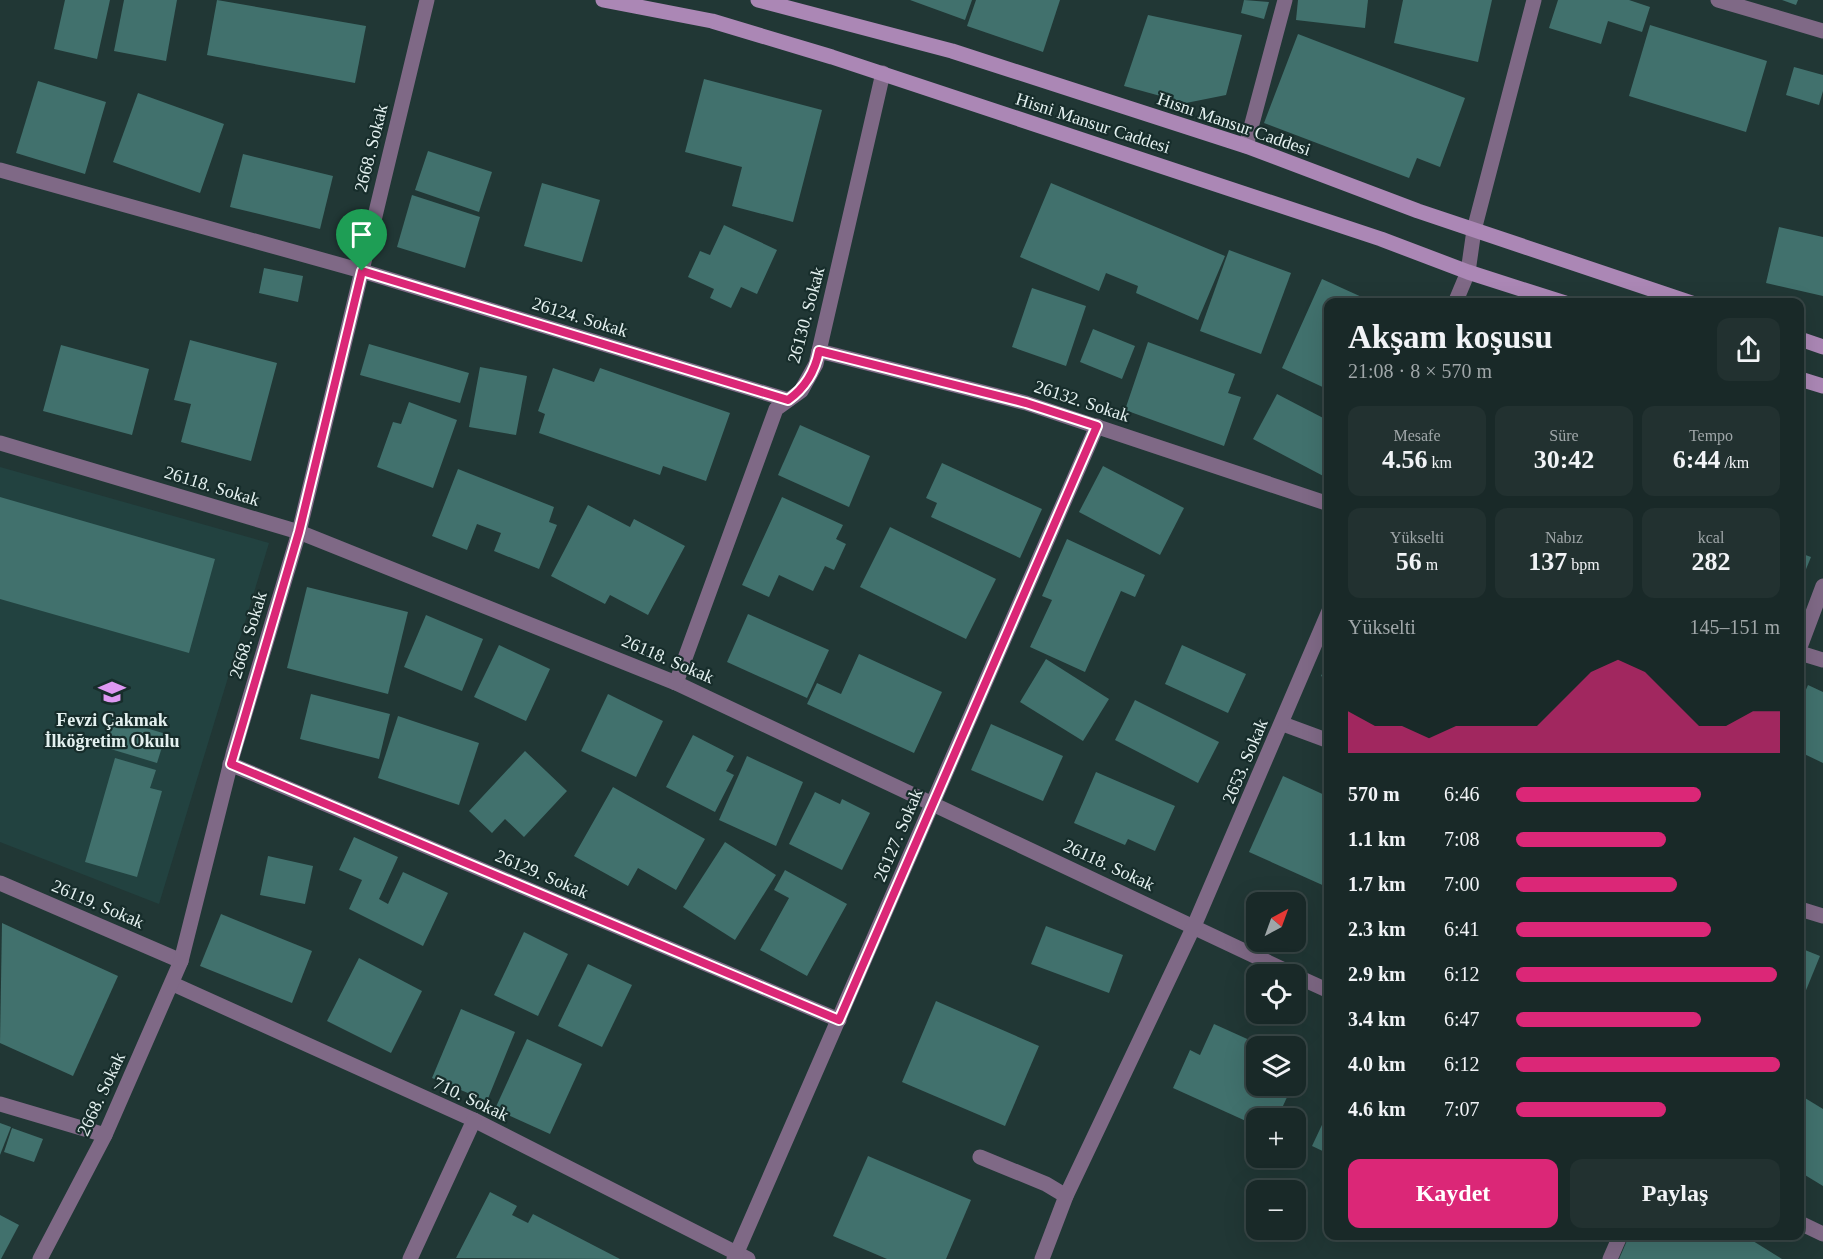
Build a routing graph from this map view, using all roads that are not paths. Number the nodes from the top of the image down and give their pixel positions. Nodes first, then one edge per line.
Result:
1 (427, 0) edge
2 (603, 0) edge
3 (758, 0) edge
4 (1285, 0) edge
5 (1534, 0) edge
6 (1718, 0) edge
7 (783, 3) edge
8 (1823, 31) edge
9 (883, 73) junction
10 (1246, 146) junction
11 (0, 170) edge
12 (1474, 230) junction
13 (362, 271) junction
14 (1468, 272) junction
15 (1457, 298) edge
16 (1549, 298) edge
17 (1677, 298) edge
18 (1804, 340) edge
19 (1823, 346) edge
20 (819, 351) junction
21 (1804, 380) edge
22 (1823, 386) edge
23 (788, 400) junction
24 (1097, 426) junction
25 (0, 443) edge
26 (1324, 502) edge
27 (299, 532) junction
28 (1823, 586) edge
29 (1324, 623) edge
30 (1804, 636) edge
31 (1804, 654) edge
32 (1823, 660) edge
33 (676, 683) junction
34 (1282, 724) junction
35 (1324, 739) edge
36 (231, 764) junction
37 (933, 803) junction
38 (0, 883) edge
39 (1804, 910) edge
40 (1823, 916) edge
41 (1194, 926) junction
42 (181, 961) junction
43 (1272, 964) edge
44 (1306, 980) edge
45 (173, 984) junction
46 (1324, 990) edge
47 (839, 1020) junction
48 (0, 1104) edge
49 (474, 1120) junction
50 (105, 1135) junction
51 (981, 1157) dead end
52 (1066, 1196) junction
53 (1804, 1225) edge
54 (1823, 1234) edge
55 (1618, 1240) edge
56 (740, 1257) edge
57 (40, 1259) edge
58 (410, 1259) edge
59 (1042, 1259) edge
60 (1610, 1259) edge

1 - 13 street, 2668. Sokak
2 - 9 main road, Hisni Mansur Caddesi
3 - 7 main road, Hısnı Mansur Caddesi
4 - 10 street
5 - 12 street
6 - 8 street
7 - 10 main road, Hısnı Mansur Caddesi
9 - 14 main road, Hisni Mansur Caddesi
9 - 20 street, 26130. Sokak
10 - 12 main road, Hısnı Mansur Caddesi
11 - 13 street, 26124. Sokak
12 - 14 street
12 - 17 main road, Hısnı Mansur Caddesi
13 - 23 street, 26124. Sokak
13 - 27 street, 2668. Sokak
14 - 15 street
14 - 16 main road, Hisni Mansur Caddesi
18 - 19 main road
20 - 23 street, 26130. Sokak
20 - 24 street, 26132. Sokak
21 - 22 main road
23 - 33 street, 26130. Sokak
24 - 26 street, 26132. Sokak
24 - 37 street, 26127. Sokak
25 - 27 street, 26118. Sokak
27 - 33 street, 26118. Sokak
27 - 36 street, 2668. Sokak
28 - 30 street
29 - 34 street, 2653. Sokak
31 - 32 street
33 - 37 street, 26118. Sokak
34 - 35 street
34 - 41 street, 2653. Sokak
36 - 42 street, 2668. Sokak
36 - 47 street, 26129. Sokak
37 - 41 street, 26118. Sokak
37 - 47 street, 26127. Sokak
38 - 42 street, 26119. Sokak
39 - 40 street
41 - 43 street, 26118. Sokak
41 - 52 street, 2653. Sokak
42 - 45 street, 2668. Sokak
44 - 46 street, 26118. Sokak
45 - 49 street, 710. Sokak
45 - 50 street, 2668. Sokak
47 - 56 street, 26127. Sokak
48 - 50 street
49 - 56 street, 710. Sokak
49 - 58 street
50 - 57 street, 2668. Sokak
51 - 52 street
52 - 59 street, 2653. Sokak
53 - 54 street
55 - 60 street

